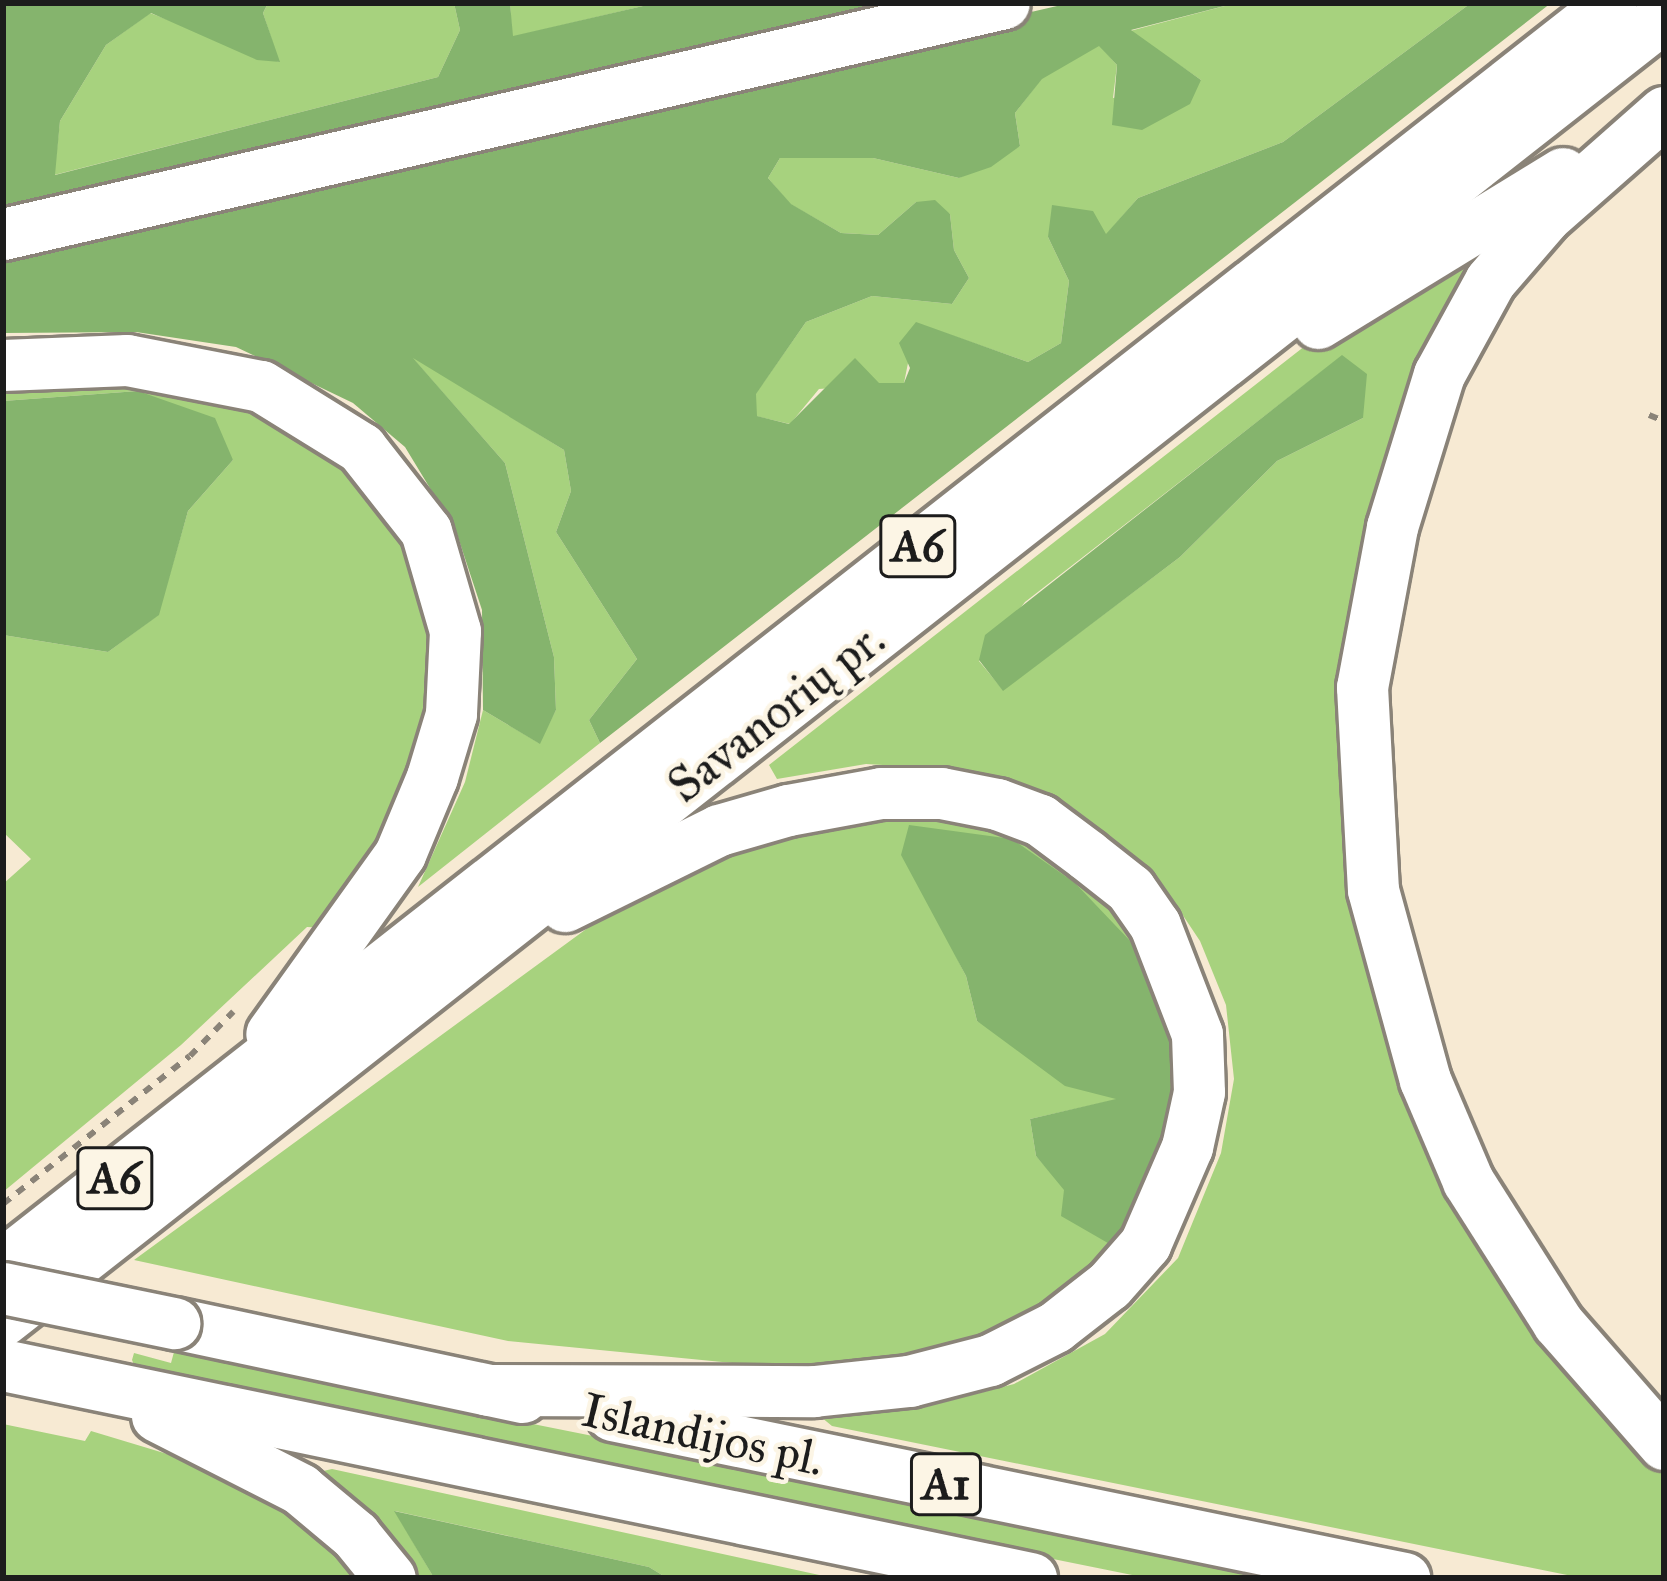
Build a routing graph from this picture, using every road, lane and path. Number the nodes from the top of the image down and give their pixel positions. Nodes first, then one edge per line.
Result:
1 (1004, 3) edge
2 (1611, 3) edge
3 (1664, 16) edge
4 (1664, 112) edge
5 (3, 234) edge
6 (3, 364) edge
7 (1649, 416) dead end
8 (1664, 421) edge
9 (1113, 448) junction
10 (1664, 721) edge
11 (1664, 821) edge
12 (467, 954) junction
13 (227, 1092) junction
14 (3, 1264) edge
15 (3, 1288) edge
16 (3, 1320) edge
17 (3, 1365) edge
18 (98, 1385) junction
19 (488, 1390) junction
20 (1664, 1444) edge
21 (390, 1578) edge
22 (1030, 1578) edge
23 (1404, 1578) edge

1 - 5 highway
2 - 13 highway, Savanorių pr. / A6
3 - 9 highway, Savanorių pr. / A6
4 - 9 highway
4 - 20 highway
6 - 13 highway
7 - 8 path
9 - 12 highway, Savanorių pr. / A6
10 - 11 path
12 - 16 highway, Savanorių pr. / A6
12 - 19 highway
13 - 14 highway, Savanorių pr. / A6
15 - 19 highway, Islandijos pl. / A1, bridge
17 - 18 highway, Islandijos pl. / A1
18 - 21 highway
18 - 22 highway, Islandijos pl. / A1
19 - 23 highway, Islandijos pl. / A1

